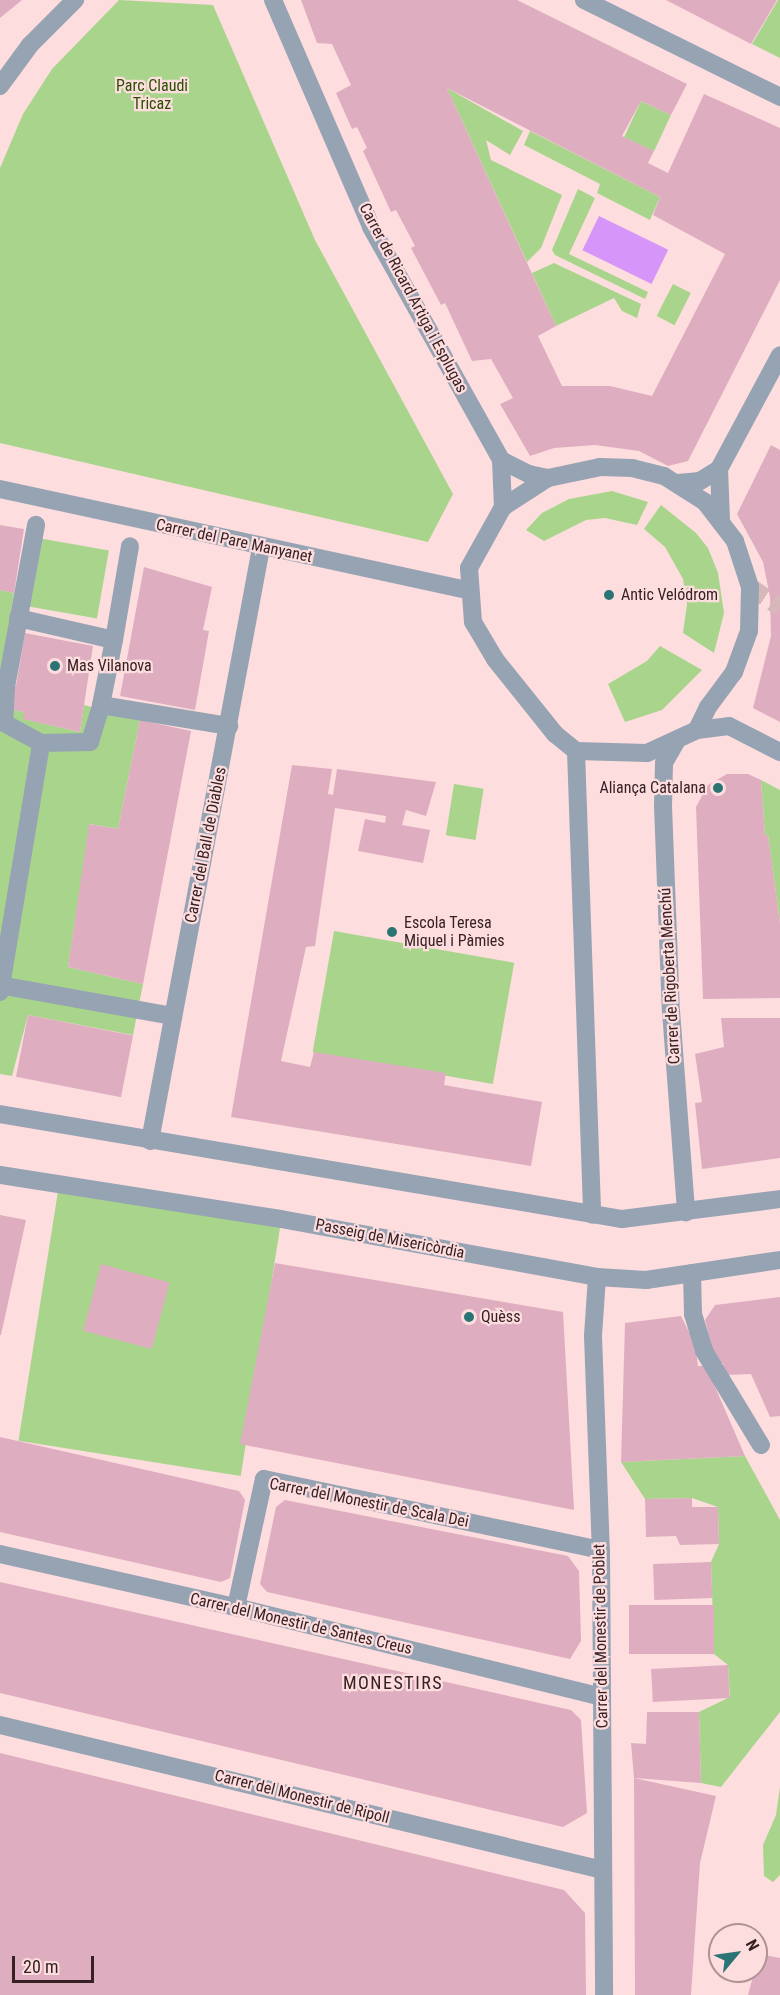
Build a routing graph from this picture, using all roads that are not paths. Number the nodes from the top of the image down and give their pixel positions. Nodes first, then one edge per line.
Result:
1 (75, 0) edge
2 (273, 0) edge
3 (584, 0) edge
4 (0, 86) edge
5 (780, 97) edge
6 (780, 355) edge
7 (501, 460) junction
8 (719, 469) junction
9 (548, 478) junction
10 (678, 483) junction
11 (0, 489) edge
12 (503, 507) junction
13 (721, 520) junction
14 (36, 525) dead end
15 (130, 546) dead end
16 (261, 548) junction
17 (469, 590) junction
18 (18, 618) junction
19 (114, 640) junction
20 (3, 687) edge
21 (101, 705) junction
22 (229, 726) junction
23 (697, 730) junction
24 (41, 742) junction
25 (676, 742) junction
26 (576, 751) junction
27 (780, 752) edge
28 (0, 988) edge
29 (173, 1016) junction
30 (0, 1114) edge
31 (150, 1141) junction
32 (0, 1175) edge
33 (780, 1199) edge
34 (686, 1212) junction
35 (592, 1215) junction
36 (780, 1260) edge
37 (692, 1274) junction
38 (597, 1277) junction
39 (761, 1445) dead end
40 (600, 1550) junction
41 (0, 1554) edge
42 (236, 1607) junction
43 (602, 1696) junction
44 (0, 1725) edge
45 (603, 1870) junction
46 (604, 1995) edge

1 - 4 street
2 - 7 street, Carrer de Ricard Artiga i Esplugas
3 - 5 street
6 - 8 street
7 - 9 street
7 - 12 street, Carrer de Ricard Artiga i Esplugas
8 - 10 street
8 - 13 street
9 - 10 street
9 - 12 street
10 - 13 street
11 - 16 street, Carrer del Pare Manyanet
12 - 17 street
13 - 23 street
14 - 18 street
15 - 19 street
16 - 17 street, Carrer del Pare Manyanet
16 - 22 street, Carrer del Ball de Diables
17 - 26 street
18 - 19 street
18 - 20 street
19 - 21 street
20 - 24 street
21 - 22 street
21 - 24 street
22 - 29 street, Carrer del Ball de Diables
23 - 25 street
23 - 27 street
24 - 28 street
25 - 26 street
25 - 34 street, Carrer de Rigoberta Menchú
26 - 35 street
28 - 29 street
29 - 31 street, Carrer del Ball de Diables
30 - 31 street
31 - 35 street
32 - 38 street, Passeig de Misericòrdia
33 - 34 street
34 - 35 street
36 - 37 street, Passeig de Misericòrdia
37 - 38 street, Passeig de Misericòrdia
37 - 39 street
38 - 40 street, Carrer del Monestir de Poblet
40 - 42 street, Carrer del Monestir de Scala Dei
40 - 43 street, Carrer del Monestir de Poblet
41 - 42 street, Carrer del Monestir de Santes Creus
42 - 43 street, Carrer del Monestir de Santes Creus
43 - 45 street, Carrer del Monestir de Poblet
44 - 45 street, Carrer del Monestir de Ripoll
45 - 46 street, Carrer del Monestir de Poblet

